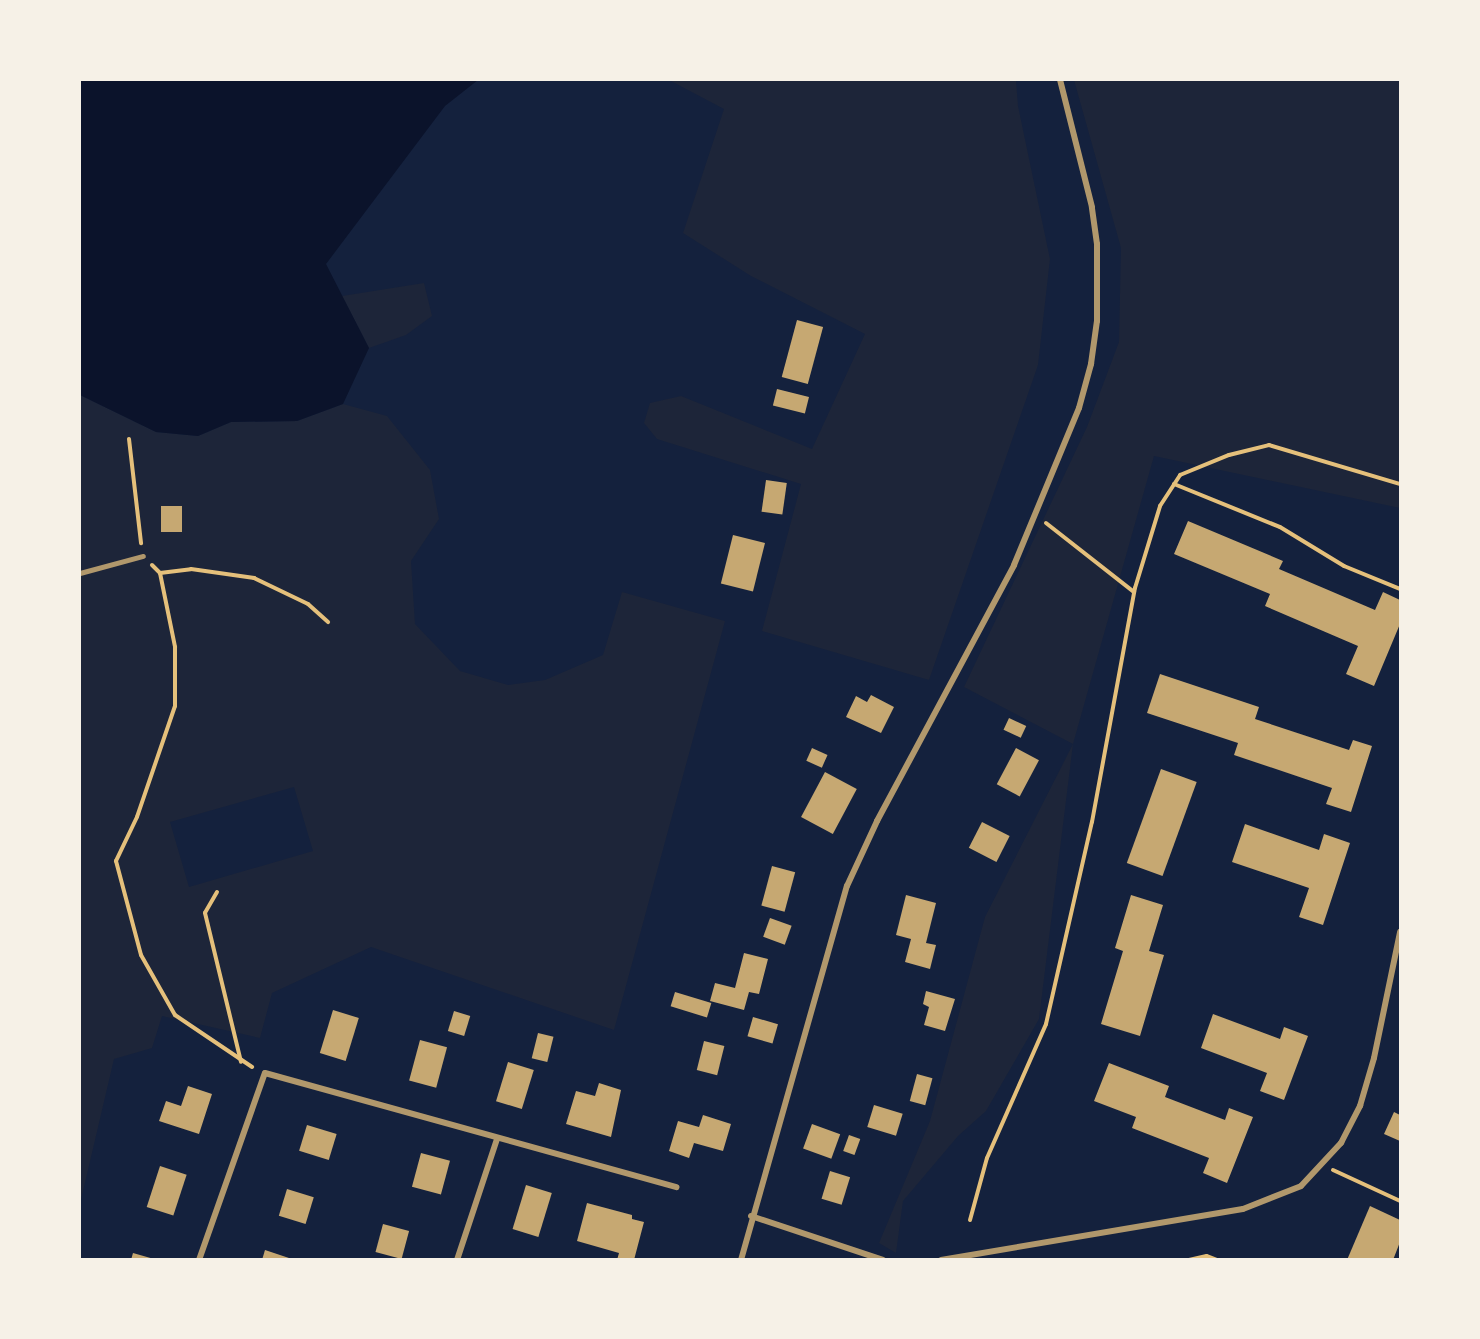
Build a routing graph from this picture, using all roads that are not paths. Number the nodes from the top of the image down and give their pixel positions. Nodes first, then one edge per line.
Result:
1 (1060, 80) edge
2 (143, 556) road end
3 (80, 573) edge
4 (1401, 932) edge
5 (497, 1139) junction
6 (677, 1187) dead end
7 (751, 1216) junction
8 (199, 1260) edge
9 (457, 1260) edge
10 (741, 1260) edge
11 (883, 1260) edge
12 (941, 1260) edge

1 - 7 street
2 - 3 lane
4 - 12 street
5 - 6 street
5 - 8 street
5 - 9 street
7 - 10 street
7 - 11 street

